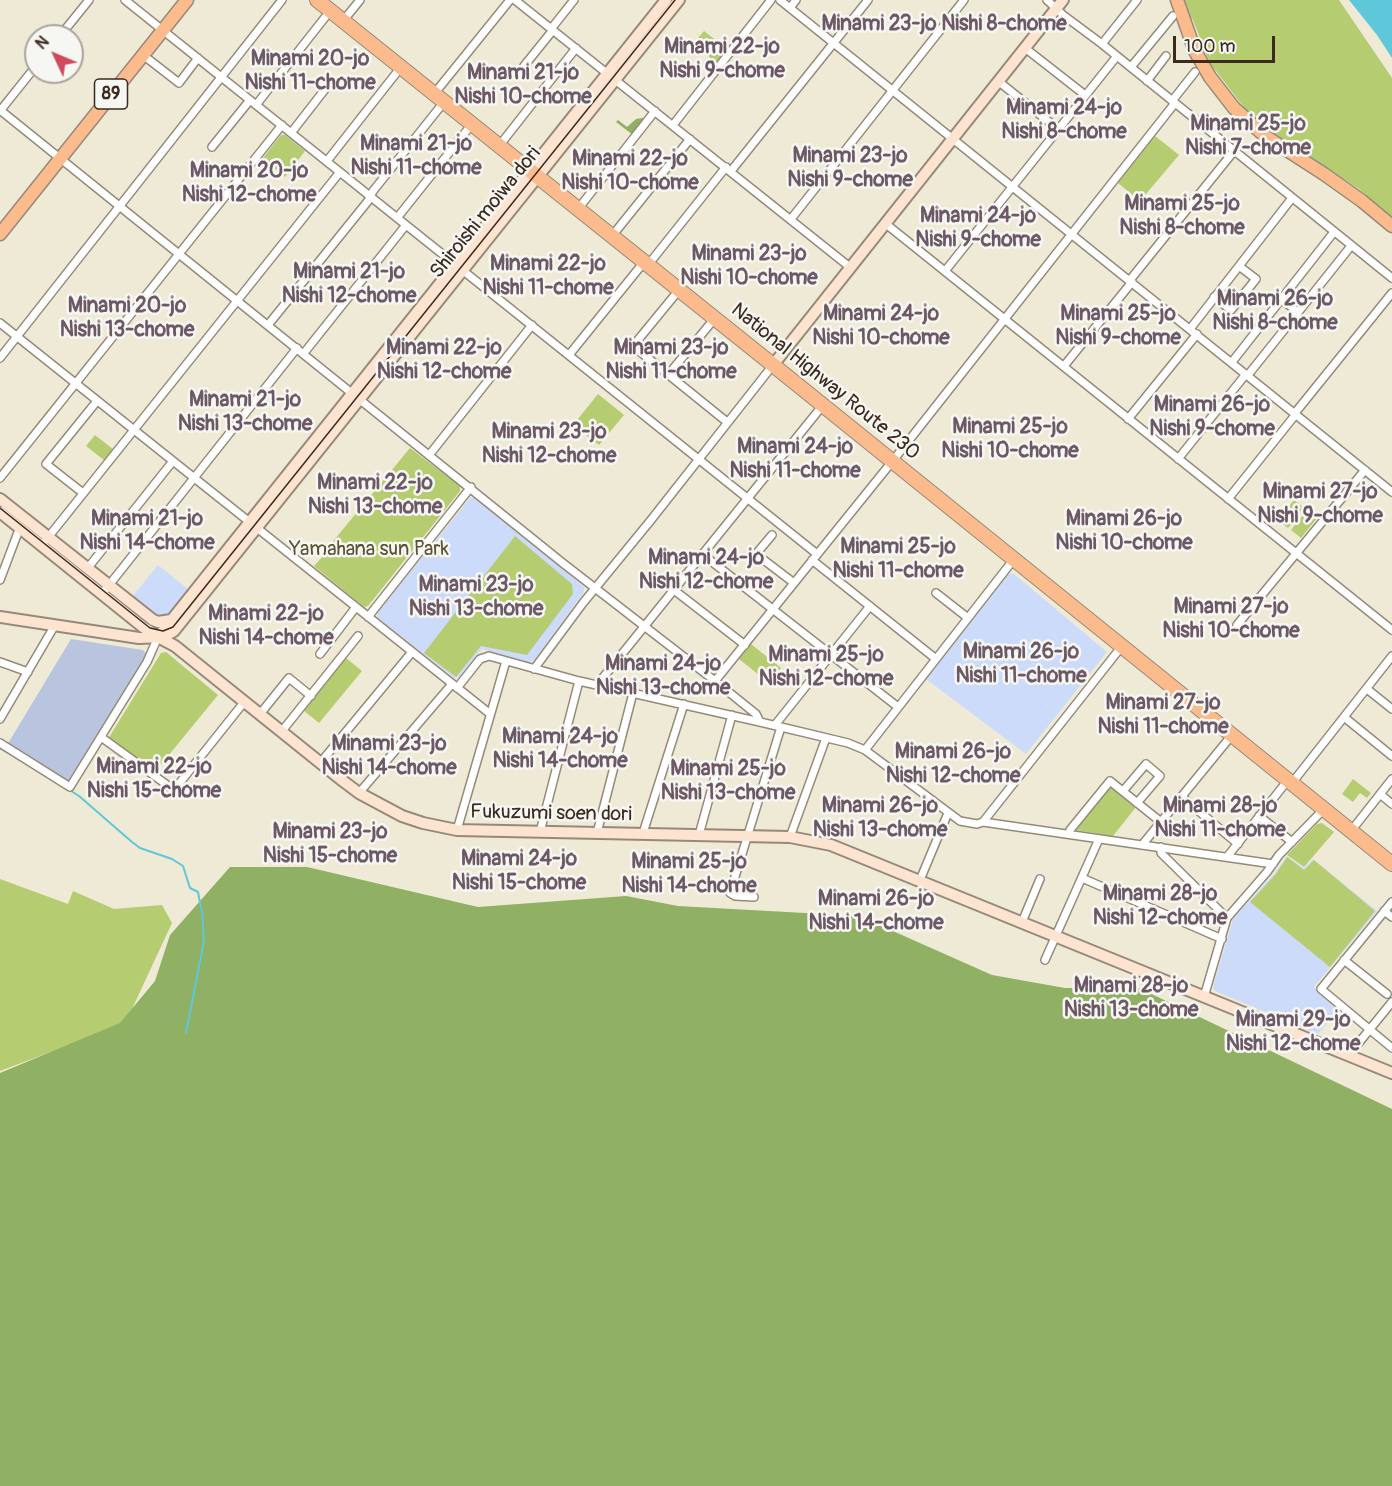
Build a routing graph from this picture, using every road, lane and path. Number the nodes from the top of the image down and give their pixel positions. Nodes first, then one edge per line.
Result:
1 (89, 0) edge
2 (125, 0) edge
3 (187, 0) edge
4 (282, 0) edge
5 (316, 0) edge
6 (360, 0) edge
7 (510, 0) edge
8 (515, 0) edge
9 (574, 0) edge
10 (666, 0) edge
11 (679, 0) edge
12 (771, 0) edge
13 (780, 0) edge
14 (796, 0) edge
15 (868, 0) edge
16 (964, 0) edge
17 (1047, 0) edge
18 (1137, 0) edge
19 (1177, 0) edge
20 (1060, 4) edge
21 (790, 8) junction
22 (330, 11) junction
23 (1173, 16) dead end
24 (343, 21) junction
25 (70, 24) edge
26 (552, 29) junction
27 (163, 30) junction
28 (834, 43) junction
29 (1102, 44) junction
30 (576, 48) junction
31 (1025, 48) junction
32 (143, 55) junction
33 (1117, 56) junction
34 (1166, 56) dead end
35 (198, 58) junction
36 (524, 66) dead end
37 (401, 67) junction
38 (1131, 68) junction
39 (1195, 72) dead end
40 (612, 77) junction
41 (222, 78) junction
42 (24, 81) edge
43 (998, 81) junction
44 (1148, 81) junction
45 (326, 88) dead end
46 (893, 90) junction
47 (1085, 95) junction
48 (439, 98) junction
49 (253, 102) junction
50 (1174, 102) junction
51 (0, 111) edge
52 (655, 111) junction
53 (472, 124) junction
54 (282, 125) junction
55 (673, 125) junction
56 (1058, 129) junction
57 (291, 133) junction
58 (690, 138) junction
59 (954, 138) junction
60 (499, 146) junction
61 (212, 147) dead end
62 (1234, 151) junction
63 (60, 159) junction
64 (327, 161) junction
65 (729, 169) junction
66 (340, 172) junction
67 (534, 174) junction
68 (1013, 186) junction
69 (370, 196) junction
70 (1292, 198) junction
71 (121, 207) junction
72 (578, 209) junction
73 (397, 218) junction
74 (791, 219) junction
75 (886, 224) junction
76 (406, 225) junction
77 (1392, 226) edge
78 (1334, 232) junction
79 (1072, 233) junction
80 (0, 234) edge
81 (612, 236) junction
82 (1351, 246) junction
83 (179, 254) junction
84 (646, 263) junction
85 (1239, 266) junction
86 (459, 267) junction
87 (851, 268) junction
88 (945, 272) junction
89 (1392, 278) edge
90 (1131, 281) junction
91 (679, 290) junction
92 (1392, 293) edge
93 (1215, 297) junction
94 (1281, 299) junction
95 (238, 301) junction
96 (1298, 312) junction
97 (715, 318) junction
98 (1005, 320) junction
99 (0, 323) edge
100 (268, 325) junction
101 (532, 325) junction
102 (1190, 329) junction
103 (1197, 334) junction
104 (17, 337) junction
105 (297, 348) junction
106 (304, 353) junction
107 (569, 355) junction
108 (0, 358) edge
109 (1232, 362) junction
110 (773, 365) junction
111 (1064, 366) junction
112 (1247, 374) junction
113 (668, 375) junction
114 (75, 384) junction
115 (357, 396) junction
116 (97, 401) junction
117 (823, 405) junction
118 (1296, 414) junction
119 (1128, 419) junction
120 (727, 422) junction
121 (134, 430) junction
122 (430, 454) junction
123 (699, 459) junction
124 (1178, 459) junction
125 (892, 460) junction
126 (173, 461) junction
127 (1365, 470) junction
128 (0, 478) edge
129 (194, 478) junction
130 (471, 487) junction
131 (1392, 492) edge
132 (83, 494) junction
133 (747, 497) junction
134 (0, 499) edge
135 (1228, 500) junction
136 (0, 512) edge
137 (253, 525) junction
138 (20, 527) junction
139 (772, 535) dead end
140 (45, 541) junction
141 (1296, 553) junction
142 (702, 554) junction
143 (815, 557) junction
144 (1014, 559) junction
145 (84, 573) junction
146 (0, 580) edge
147 (794, 583) junction
148 (596, 588) junction
149 (105, 590) junction
150 (674, 590) junction
151 (936, 592) dead end
152 (870, 606) junction
153 (356, 607) junction
154 (774, 608) junction
155 (368, 616) junction
156 (0, 617) edge
157 (968, 618) junction
158 (153, 620) junction
159 (171, 620) junction
160 (55, 625) junction
161 (1237, 625) dead end
162 (645, 626) junction
163 (1392, 630) edge
164 (358, 636) dead end
165 (158, 638) junction
166 (745, 645) junction
167 (1122, 646) junction
168 (412, 652) junction
169 (320, 654) dead end
170 (833, 654) junction
171 (1392, 657) edge
172 (936, 659) junction
173 (506, 661) junction
174 (0, 662) edge
175 (534, 669) junction
176 (28, 672) junction
177 (579, 681) junction
178 (715, 681) junction
179 (597, 685) junction
180 (455, 686) junction
181 (1367, 689) junction
182 (633, 693) junction
183 (311, 696) junction
184 (244, 701) junction
185 (684, 705) junction
186 (898, 707) junction
187 (1392, 709) edge
188 (489, 713) junction
189 (260, 714) junction
190 (732, 715) junction
191 (1344, 717) junction
192 (0, 719) edge
193 (760, 722) junction
194 (778, 726) junction
195 (282, 731) junction
196 (1232, 735) junction
197 (101, 737) junction
198 (826, 738) junction
199 (0, 743) edge
200 (865, 750) junction
201 (1392, 756) edge
202 (321, 762) junction
203 (1392, 779) edge
204 (1290, 781) junction
205 (1122, 791) junction
206 (359, 793) junction
207 (1380, 794) junction
208 (1182, 797) junction
209 (1137, 803) junction
210 (1392, 804) edge
211 (1324, 809) junction
212 (948, 813) junction
213 (1260, 816) junction
214 (983, 822) junction
215 (1161, 822) junction
216 (457, 830) junction
217 (540, 831) junction
218 (1351, 831) junction
219 (597, 832) junction
220 (643, 833) junction
221 (1069, 834) junction
222 (699, 835) junction
223 (748, 836) junction
224 (790, 837) junction
225 (1099, 839) junction
226 (1292, 842) junction
227 (1142, 844) junction
228 (1238, 844) junction
229 (1161, 848) junction
230 (1227, 857) junction
231 (1273, 864) junction
232 (1392, 864) edge
233 (1082, 878) junction
234 (1040, 879) dead end
235 (920, 880) junction
236 (754, 897) dead end
237 (1392, 902) edge
238 (1384, 911) junction
239 (1392, 917) edge
240 (1227, 918) junction
241 (1022, 922) junction
242 (1056, 936) junction
243 (1222, 939) junction
244 (1045, 960) dead end
245 (1344, 960) junction
246 (1204, 997) junction
247 (1391, 999) edge
248 (1369, 1030) junction
249 (1392, 1048) edge
250 (1348, 1057) junction
251 (1392, 1073) edge

1 - 25 street
2 - 27 street
3 - 27 main road, 89
4 - 41 street
5 - 22 highway, National Highway Route 230
6 - 24 street
7 - 48 street
8 - 26 street
9 - 26 street
10 - 40 street, Shiroishi moiwa dori
11 - 40 street, Shiroishi moiwa dori
12 - 55 street
13 - 21 street
14 - 21 street
15 - 28 street
16 - 46 street
17 - 20 street
18 - 29 street
19 - 77 main road
20 - 29 street
20 - 31 street
21 - 28 street
22 - 24 highway, National Highway Route 230
22 - 49 street
23 - 38 street
24 - 37 highway, National Highway Route 230
26 - 30 street
26 - 36 street
27 - 32 main road, 89
27 - 35 street
28 - 46 street
28 - 65 street
29 - 33 street
30 - 40 street
30 - 60 street
31 - 43 street
31 - 47 street
32 - 35 street
32 - 63 main road, 89
33 - 38 street
33 - 47 street
34 - 44 street
35 - 41 street
37 - 48 highway, National Highway Route 230
37 - 64 street
38 - 44 street
39 - 50 street
40 - 52 street
40 - 67 street, Shiroishi moiwa dori
41 - 49 street
41 - 71 street
42 - 51 street
43 - 56 street
43 - 59 street
44 - 50 street
45 - 57 street
46 - 59 street
46 - 74 street
47 - 56 street
48 - 53 highway, National Highway Route 230
48 - 69 street
49 - 54 street
49 - 61 street
50 - 62 street
50 - 79 street
51 - 63 street
52 - 55 street
52 - 72 street
53 - 60 highway, National Highway Route 230
53 - 73 street
54 - 57 street
54 - 83 street
55 - 58 street
56 - 68 street
57 - 64 street
58 - 65 street
58 - 81 street
59 - 68 street
59 - 75 street
60 - 67 highway, National Highway Route 230
62 - 70 street
62 - 90 street
63 - 71 street
63 - 80 main road, 89
64 - 66 street
65 - 74 street
65 - 84 street
66 - 69 street
66 - 95 street
67 - 72 highway, National Highway Route 230
67 - 86 street, Shiroishi moiwa dori
68 - 79 street
68 - 88 street
69 - 73 street
69 - 100 street
70 - 78 street
70 - 85 street
71 - 83 street
71 - 104 street
72 - 81 highway, National Highway Route 230
73 - 76 street
74 - 87 street
75 - 87 street
75 - 88 street
76 - 86 street
76 - 106 street
78 - 82 street
78 - 94 street
79 - 90 street
79 - 98 street
81 - 84 highway, National Highway Route 230
82 - 89 street
82 - 96 street
83 - 95 street
83 - 114 street
84 - 91 highway, National Highway Route 230
84 - 107 street
85 - 93 street
85 - 93 street
86 - 101 street
86 - 115 street, Shiroishi moiwa dori
87 - 110 street
88 - 98 street
90 - 102 street
90 - 111 street
91 - 97 highway, National Highway Route 230
91 - 113 street
92 - 118 street
93 - 102 street
94 - 96 street
94 - 109 street
95 - 100 street
95 - 121 street
96 - 112 street
97 - 110 highway, National Highway Route 230
97 - 113 street
98 - 111 street
98 - 125 street
99 - 104 street
100 - 105 street
101 - 107 street
101 - 122 street
102 - 103 street
103 - 109 street
103 - 119 street
104 - 108 street
104 - 114 street
105 - 106 street
105 - 129 street
106 - 115 street
107 - 123 street
109 - 112 street
110 - 117 highway, National Highway Route 230
110 - 120 street
111 - 119 street
112 - 118 street
112 - 124 street
113 - 120 street
114 - 116 street
114 - 128 street
115 - 122 street
115 - 137 street, Shiroishi moiwa dori
116 - 121 street
116 - 132 street
117 - 125 highway, National Highway Route 230
117 - 133 street
118 - 127 street
118 - 135 street
119 - 124 street
120 - 123 street
121 - 126 street
121 - 132 street
122 - 130 street
123 - 133 street
123 - 148 street
124 - 135 street
125 - 143 street
125 - 144 highway, National Highway Route 230
126 - 129 street
126 - 145 street
127 - 131 street
127 - 141 street
129 - 137 street
129 - 149 street
130 - 148 street
130 - 155 street
132 - 140 street
133 - 142 street
133 - 143 street
134 - 140 street, Fukuzumi soen dori
135 - 141 street
136 - 138 street, Fukuzumi soen dori
137 - 153 street
137 - 159 street, Shiroishi moiwa dori
137 - 165 street, Shiroishi moiwa dori
138 - 140 street, Fukuzumi soen dori
138 - 146 street
139 - 147 street
140 - 145 street, Fukuzumi soen dori
141 - 161 street
141 - 163 street
142 - 150 street
142 - 154 street
143 - 147 street
143 - 152 street
144 - 157 street
144 - 167 highway, National Highway Route 230
145 - 149 street, Fukuzumi soen dori
147 - 154 street
148 - 162 street
148 - 175 street
149 - 158 street, Fukuzumi soen dori
149 - 165 street, Fukuzumi soen dori
150 - 162 street
150 - 166 street
151 - 157 street
152 - 170 street
152 - 172 street
153 - 155 street
153 - 169 street
154 - 166 street
154 - 170 street
155 - 168 street
156 - 160 street
157 - 172 street
158 - 159 street
158 - 165 street
159 - 165 street, Shiroishi moiwa dori
160 - 165 street
160 - 176 street
162 - 178 street
162 - 179 street
164 - 183 street
165 - 184 street, Fukuzumi soen dori
165 - 197 street
166 - 178 street
167 - 196 highway, National Highway Route 230
167 - 214 street
168 - 180 street
168 - 202 street
170 - 186 street
170 - 194 street
171 - 181 street
172 - 186 street
173 - 175 street
173 - 180 street
173 - 188 street
174 - 176 street
175 - 177 street
176 - 192 street
177 - 179 street
177 - 217 street
178 - 193 street
179 - 182 street
180 - 188 street
180 - 206 street
181 - 187 street
181 - 191 street
182 - 185 street
182 - 219 street
183 - 189 street
183 - 195 street
184 - 189 street, Fukuzumi soen dori
184 - 197 street
185 - 190 street
185 - 220 street
186 - 200 street
188 - 216 street
189 - 195 street, Fukuzumi soen dori
190 - 193 street
190 - 222 street
191 - 201 street
191 - 204 street
193 - 194 street
194 - 198 street
194 - 223 street
195 - 202 street, Fukuzumi soen dori
196 - 204 highway, National Highway Route 230
196 - 208 street
197 - 199 street
198 - 200 street
198 - 224 street
200 - 212 street
202 - 206 street, Fukuzumi soen dori
203 - 207 street
204 - 211 highway, National Highway Route 230
204 - 213 street
205 - 209 street
205 - 209 street
205 - 221 street
206 - 216 street, Fukuzumi soen dori
207 - 210 street
207 - 218 street
208 - 215 street
208 - 228 street
209 - 215 street
211 - 218 highway, National Highway Route 230
211 - 226 street
212 - 214 street
212 - 235 street
213 - 226 street
213 - 228 street
214 - 221 street
215 - 227 street
216 - 217 street, Fukuzumi soen dori
217 - 219 street, Fukuzumi soen dori
218 - 232 highway, National Highway Route 230
219 - 220 street, Fukuzumi soen dori
220 - 222 street, Fukuzumi soen dori
221 - 225 street
222 - 223 street, Fukuzumi soen dori
223 - 224 street, Fukuzumi soen dori
223 - 236 street
224 - 235 street, Fukuzumi soen dori
225 - 227 street
225 - 233 street
226 - 231 street
227 - 229 street
228 - 230 street
229 - 230 street
229 - 240 street
230 - 231 street
231 - 240 street
233 - 242 street
233 - 243 street
234 - 241 street
235 - 241 street, Fukuzumi soen dori
237 - 238 street
238 - 239 street
238 - 245 street
240 - 243 street
241 - 242 street, Fukuzumi soen dori
242 - 244 street
242 - 246 street, Fukuzumi soen dori
243 - 246 street
245 - 247 street
245 - 248 street
246 - 250 street, Fukuzumi soen dori
247 - 248 street
248 - 249 street
248 - 250 street
250 - 251 street, Fukuzumi soen dori

